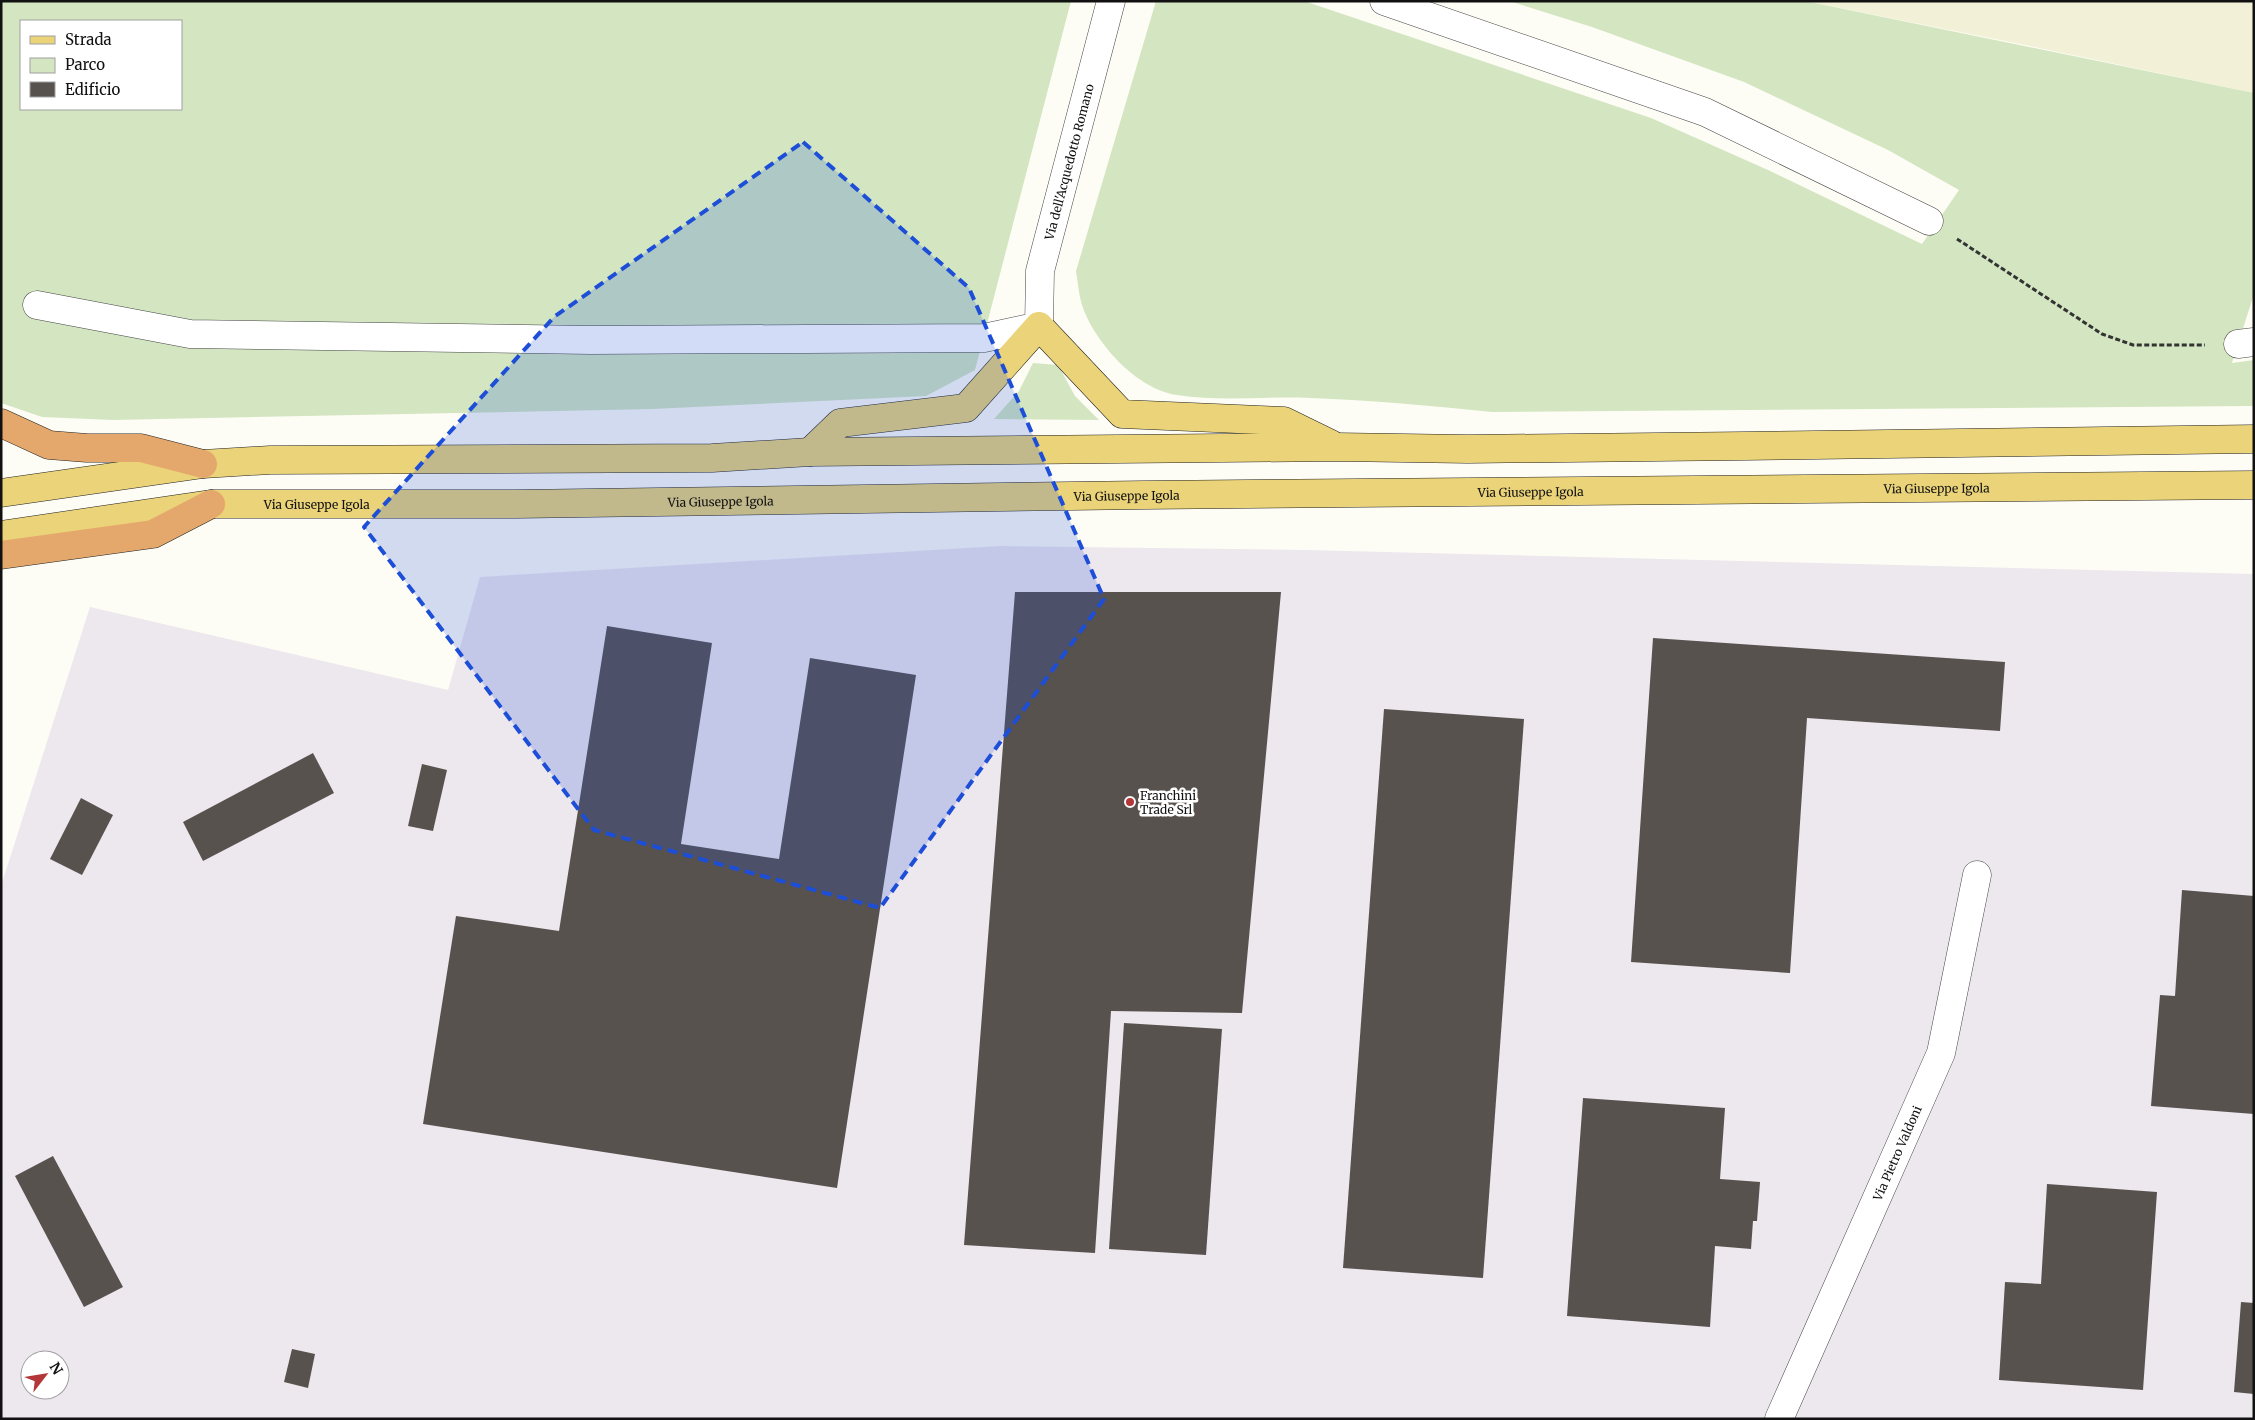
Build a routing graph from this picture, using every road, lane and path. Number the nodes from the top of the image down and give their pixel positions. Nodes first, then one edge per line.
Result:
1 (1111, 1) edge
2 (1384, 1) edge
3 (1929, 221) joint
4 (37, 305) dead end
5 (1039, 326) junction
6 (2246, 343) edge
7 (1, 423) edge
8 (2254, 438) edge
9 (1337, 447) junction
10 (810, 452) junction
11 (203, 464) junction
12 (2254, 485) edge
13 (1, 493) edge
14 (211, 504) junction
15 (1, 535) edge
16 (1, 555) edge
17 (1977, 875) dead end
18 (1779, 1419) edge

1 - 5 street, Via dell'Acquedotto Romano
2 - 3 street
3 - 6 path
4 - 5 street
5 - 9 main road
5 - 10 main road
7 - 11 highway
8 - 9 main road
9 - 10 main road
10 - 11 main road
11 - 13 main road
12 - 14 main road, Via Giuseppe Igola
14 - 15 main road, Via Giuseppe Igola
14 - 16 highway
17 - 18 street, Via Pietro Valdoni

